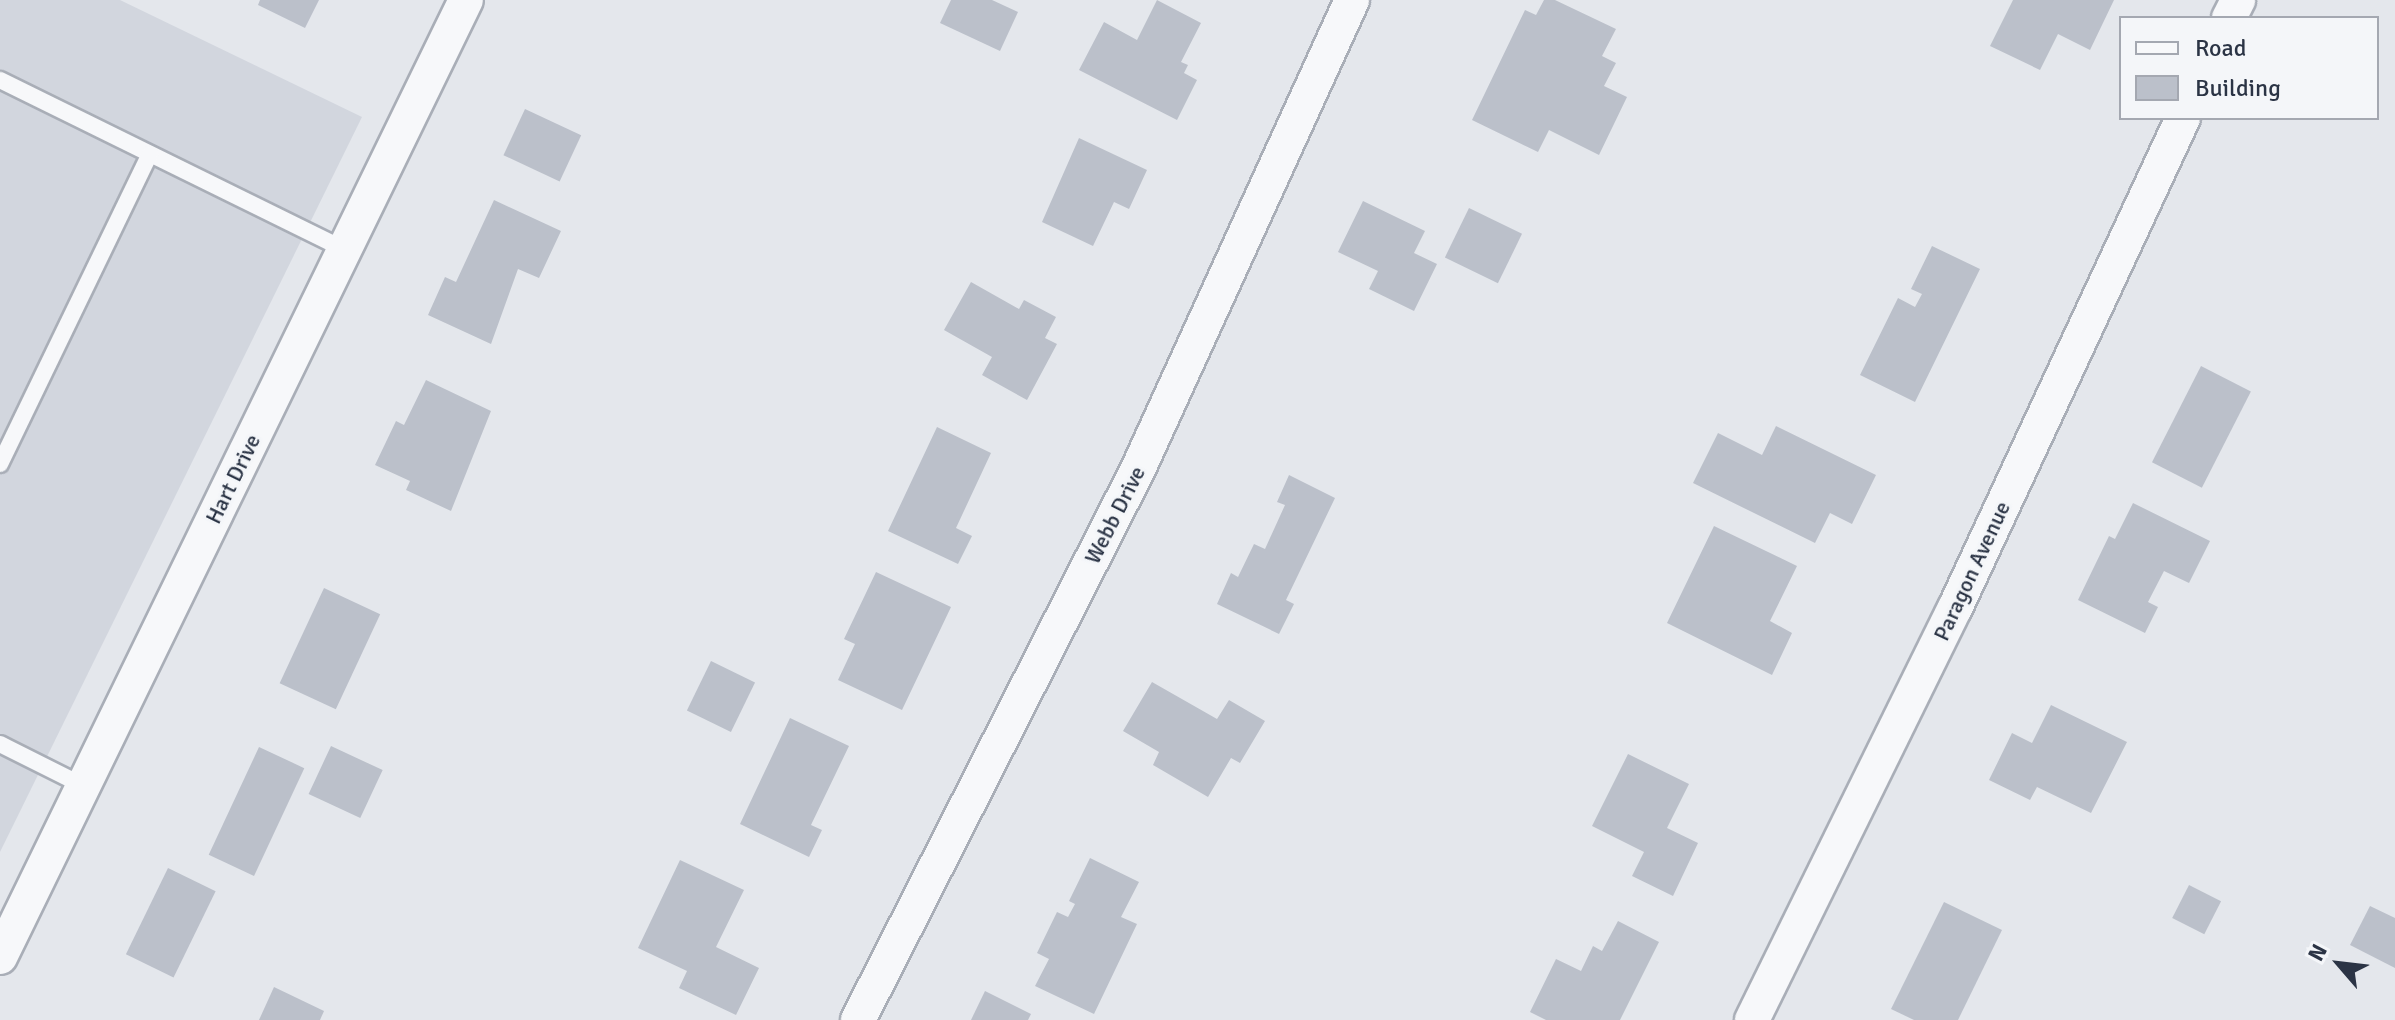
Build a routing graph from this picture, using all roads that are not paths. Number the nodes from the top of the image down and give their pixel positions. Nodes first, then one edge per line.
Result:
1 (466, 0) edge
2 (1352, 0) edge
3 (0, 80) edge
4 (2182, 120) edge
5 (150, 154) junction
6 (345, 250) junction
7 (0, 464) edge
8 (0, 744) edge
9 (84, 786) junction
10 (0, 957) edge
11 (858, 1020) edge
12 (1752, 1020) edge

1 - 6 street, Hart Drive
2 - 11 street, Webb Drive
3 - 5 lane
4 - 12 street, Paragon Avenue
5 - 6 lane
5 - 7 lane
6 - 9 street, Hart Drive
8 - 9 lane
9 - 10 street, Hart Drive

